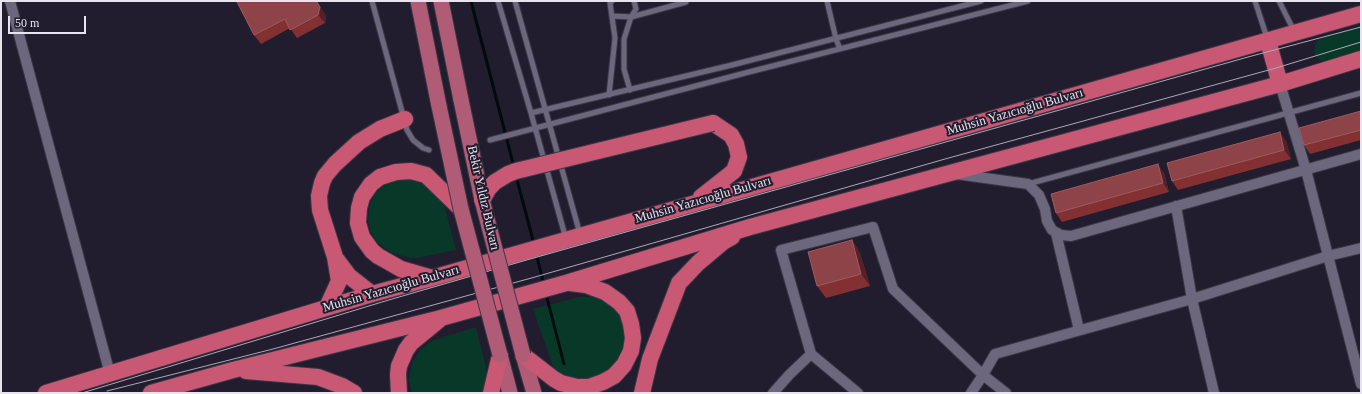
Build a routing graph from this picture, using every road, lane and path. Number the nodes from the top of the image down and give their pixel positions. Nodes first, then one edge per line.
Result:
1 (10, 1) edge
2 (372, 1) edge
3 (418, 1) edge
4 (441, 1) edge
5 (498, 1) edge
6 (515, 1) edge
7 (612, 1) edge
8 (634, 1) edge
9 (827, 1) edge
10 (981, 1) edge
11 (1028, 1) edge
12 (1255, 1) edge
13 (1279, 1) edge
14 (686, 2) edge
15 (1361, 14) edge
16 (613, 16) junction
17 (631, 17) junction
18 (1295, 34) junction
19 (836, 39) junction
20 (1268, 41) junction
21 (840, 48) junction
22 (1361, 59) edge
23 (1280, 84) junction
24 (630, 90) junction
25 (1361, 93) edge
26 (609, 95) junction
27 (544, 110) junction
28 (532, 113) junction
29 (1289, 113) junction
30 (404, 119) junction
31 (548, 124) junction
32 (535, 128) junction
33 (490, 140) dead end
34 (429, 150) dead end
35 (1361, 154) edge
36 (1306, 170) junction
37 (948, 173) junction
38 (1028, 184) junction
39 (482, 200) junction
40 (695, 202) junction
41 (1176, 206) junction
42 (461, 209) junction
43 (750, 227) junction
44 (1056, 233) junction
45 (573, 237) junction
46 (1361, 248) edge
47 (1328, 256) junction
48 (335, 257) junction
49 (432, 278) junction
50 (566, 283) junction
51 (372, 294) junction
52 (1192, 299) junction
53 (327, 307) junction
54 (441, 318) junction
55 (1079, 330) junction
56 (811, 354) junction
57 (500, 355) junction
58 (523, 355) junction
59 (233, 370) junction
60 (110, 374) junction
61 (983, 375) junction
62 (1361, 384) edge
63 (347, 391) edge
64 (46, 393) edge
65 (151, 393) edge
66 (399, 393) edge
67 (492, 393) edge
68 (510, 393) edge
69 (534, 393) edge
70 (642, 393) edge
71 (773, 393) edge
72 (858, 393) edge
73 (971, 393) edge
74 (1006, 393) edge
75 (1214, 393) edge

1 - 60 street
2 - 30 lane
3 - 42 main road, Bekir Yıldız Bulvarı, bridge
4 - 39 main road, Bekir Yıldız Bulvarı, bridge
5 - 28 lane
6 - 27 lane
7 - 16 lane
8 - 17 lane
9 - 19 lane
10 - 19 lane
11 - 21 lane
12 - 20 lane
13 - 18 lane
14 - 17 lane
15 - 18 highway, Muhsin Yazıcıoğlu Bulvarı
16 - 17 lane
16 - 26 lane
17 - 24 lane
18 - 20 highway, Muhsin Yazıcıoğlu Bulvarı
19 - 21 lane
19 - 24 lane
20 - 23 highway
20 - 40 highway, Muhsin Yazıcıoğlu Bulvarı
21 - 31 lane
22 - 23 highway
23 - 29 street
23 - 37 highway
24 - 26 lane
25 - 29 lane
26 - 27 lane
27 - 28 lane
27 - 31 lane
28 - 32 lane
29 - 36 street
29 - 38 lane
30 - 34 lane
30 - 48 highway
31 - 32 lane
31 - 45 lane
32 - 33 lane
32 - 45 lane
35 - 36 street
36 - 41 street
36 - 47 street
37 - 38 street
37 - 43 highway
38 - 44 street
39 - 40 highway, bridge
39 - 58 main road, Bekir Yıldız Bulvarı, bridge
40 - 45 highway, Muhsin Yazıcıoğlu Bulvarı
41 - 44 street
41 - 52 street
42 - 49 highway
42 - 57 main road, Bekir Yıldız Bulvarı, bridge
43 - 50 highway
43 - 70 highway
44 - 55 street
45 - 49 highway, Muhsin Yazıcıoğlu Bulvarı, bridge
46 - 47 street
47 - 52 street
47 - 62 street
48 - 51 highway
48 - 53 highway
49 - 51 highway, Muhsin Yazıcıoğlu Bulvarı
50 - 54 highway, bridge
50 - 58 highway
51 - 53 highway, Muhsin Yazıcıoğlu Bulvarı
52 - 55 street
52 - 75 street
53 - 60 highway, Muhsin Yazıcıoğlu Bulvarı
54 - 59 highway
54 - 66 highway
55 - 61 street
56 - 61 street
56 - 71 street
56 - 72 street
57 - 67 highway
57 - 68 main road, Bekir Yıldız Bulvarı
58 - 69 main road, Bekir Yıldız Bulvarı
59 - 63 highway
59 - 65 highway
60 - 64 highway, Muhsin Yazıcıoğlu Bulvarı
61 - 73 street
61 - 74 street

